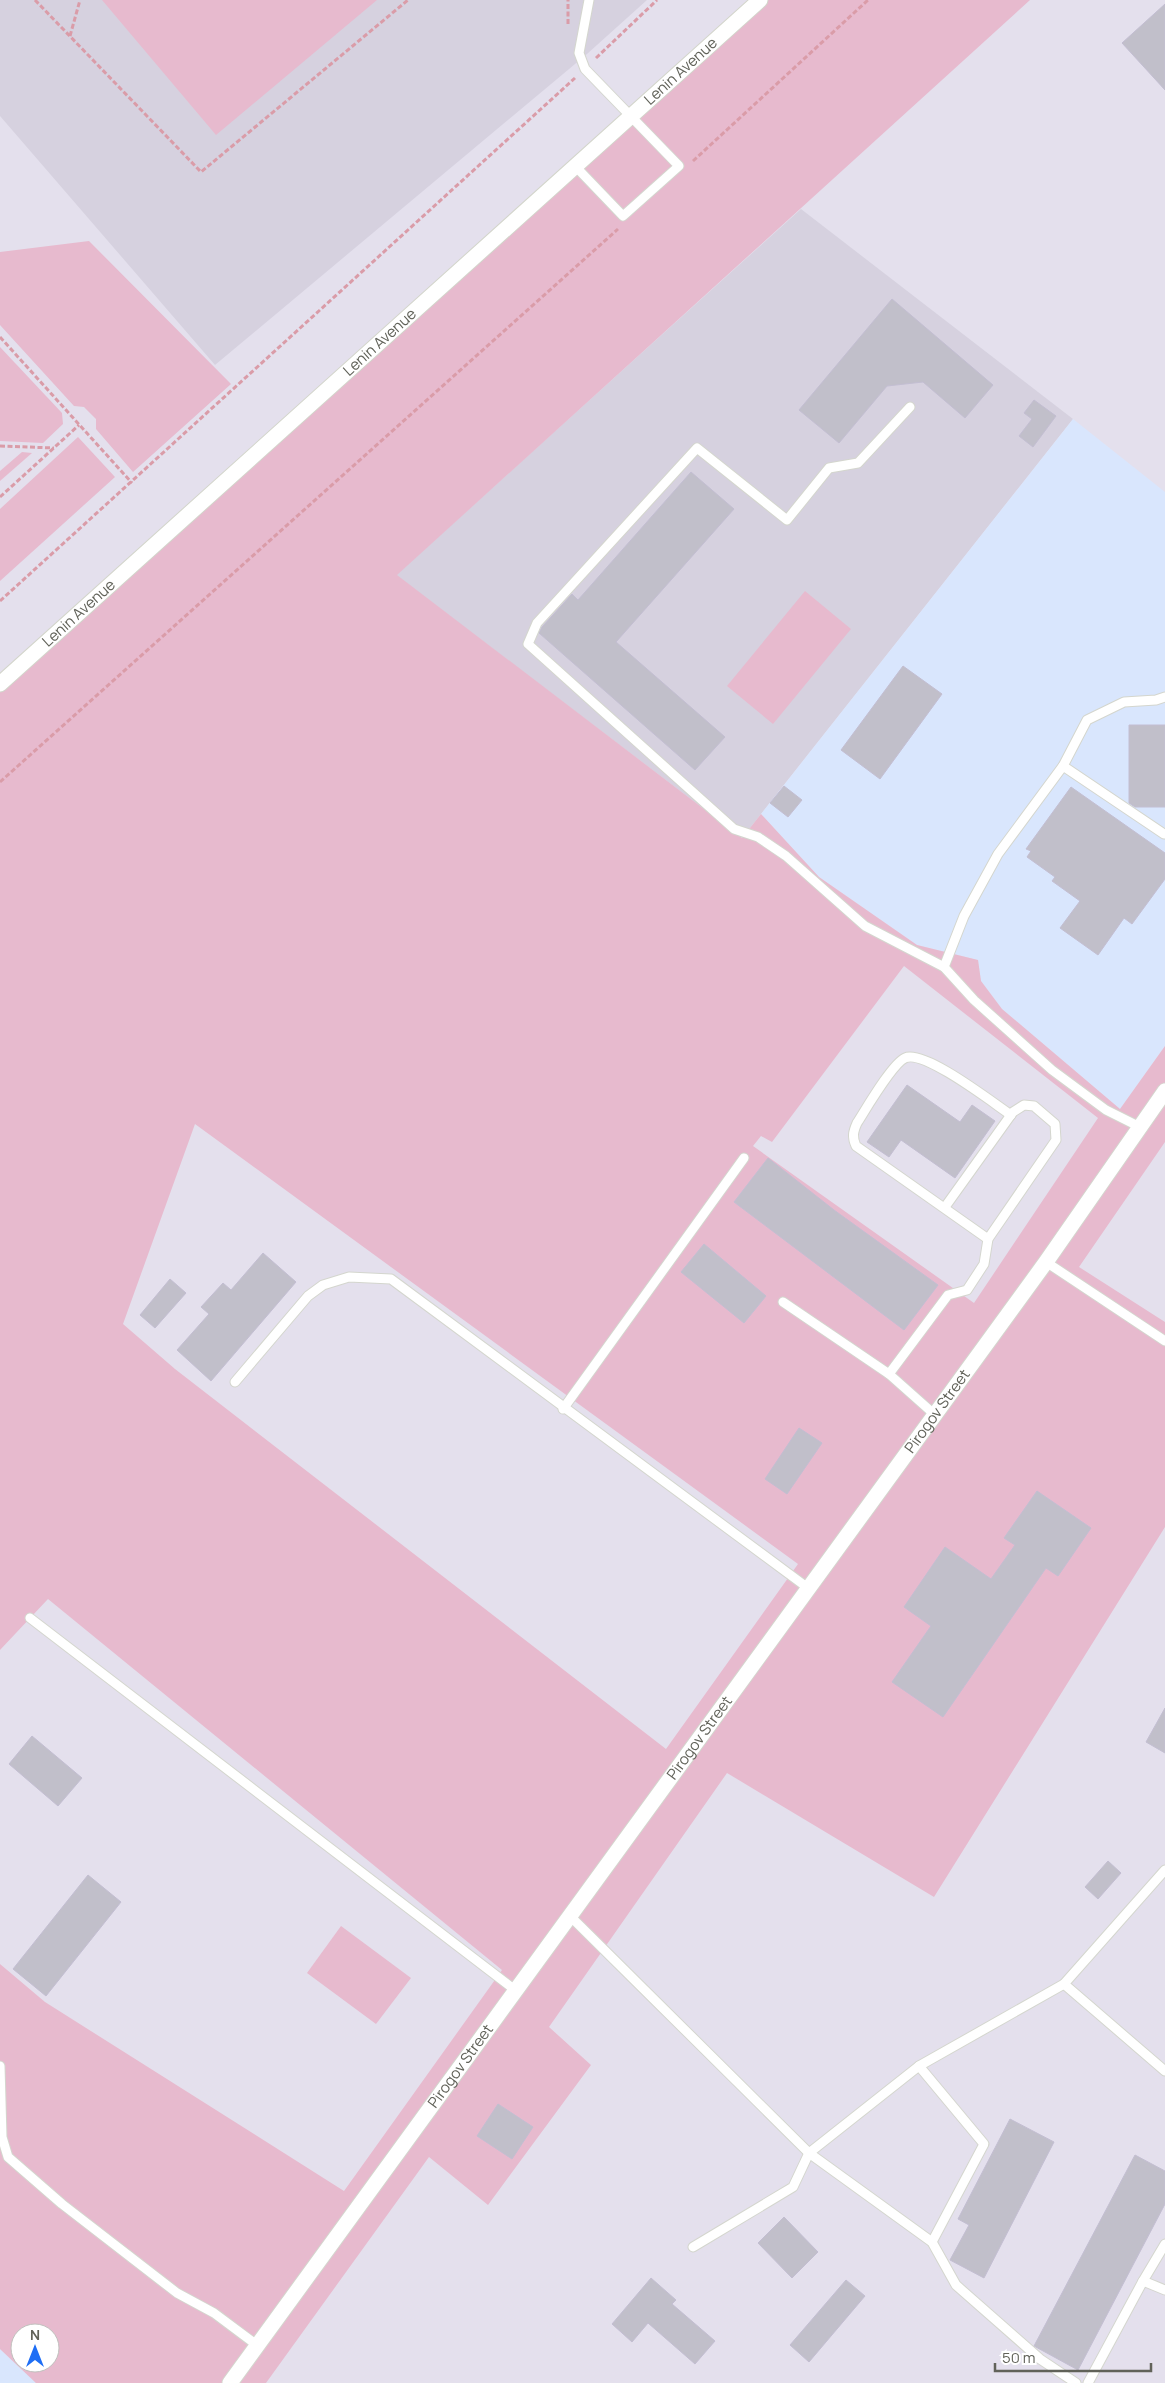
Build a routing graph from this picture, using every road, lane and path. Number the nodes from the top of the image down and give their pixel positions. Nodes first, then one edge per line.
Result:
1 (35, 0) edge
2 (80, 0) edge
3 (408, 0) edge
4 (589, 0) edge
5 (657, 0) edge
6 (760, 0) edge
7 (868, 0) edge
8 (70, 36) junction
9 (585, 69) junction
10 (631, 118) junction
11 (576, 167) junction
12 (686, 168) dead end
13 (620, 228) dead end
14 (0, 337) edge
15 (910, 407) dead end
16 (79, 424) junction
17 (0, 446) edge
18 (54, 448) junction
19 (132, 483) junction
20 (0, 497) edge
21 (0, 601) edge
22 (0, 684) edge
23 (1165, 697) edge
24 (1063, 766) junction
25 (0, 782) edge
26 (1164, 834) edge
27 (944, 967) junction
28 (1165, 1091) edge
29 (1011, 1115) junction
30 (1140, 1128) junction
31 (744, 1158) dead end
32 (945, 1207) junction
33 (988, 1239) junction
34 (1046, 1262) junction
35 (783, 1302) dead end
36 (1165, 1341) edge
37 (889, 1374) junction
38 (234, 1382) dead end
39 (563, 1409) junction
40 (934, 1414) junction
41 (808, 1588) junction
42 (30, 1618) dead end
43 (1165, 1870) edge
44 (570, 1916) junction
45 (1064, 1984) junction
46 (515, 1990) junction
47 (0, 2066) edge
48 (918, 2066) junction
49 (1165, 2071) edge
50 (809, 2152) junction
51 (932, 2242) junction
52 (1165, 2244) edge
53 (693, 2247) dead end
54 (1143, 2281) junction
55 (1165, 2290) edge
56 (258, 2346) junction
57 (230, 2383) edge
58 (1076, 2383) edge
59 (1088, 2383) edge

1 - 8 path
2 - 8 path
3 - 8 path
4 - 9 lane
5 - 9 path
6 - 10 street, Lenin Avenue
7 - 12 path
9 - 10 lane
9 - 19 path
10 - 11 street, Lenin Avenue
10 - 11 lane
11 - 22 street, Lenin Avenue
13 - 25 path
14 - 16 path
15 - 27 lane
16 - 18 path
16 - 19 path
17 - 18 path
18 - 20 path
19 - 21 path
23 - 24 lane
24 - 26 lane
24 - 27 lane
27 - 30 lane
28 - 30 street, Pirogov Street
29 - 32 lane
29 - 32 lane
29 - 33 lane
30 - 34 street, Pirogov Street
31 - 39 lane
32 - 33 lane
33 - 37 lane
34 - 36 lane
34 - 40 street, Pirogov Street
35 - 37 lane
37 - 40 lane
38 - 39 lane
39 - 41 lane
40 - 41 street, Pirogov Street
41 - 44 street, Pirogov Street
42 - 46 lane
43 - 45 lane
44 - 46 street, Pirogov Street
44 - 50 lane
45 - 48 lane
45 - 49 lane
46 - 56 street, Pirogov Street
47 - 56 lane
48 - 50 lane
48 - 51 lane
50 - 51 lane
50 - 53 lane
51 - 58 lane
52 - 54 lane
54 - 55 lane
54 - 59 lane
56 - 57 street, Pirogov Street

